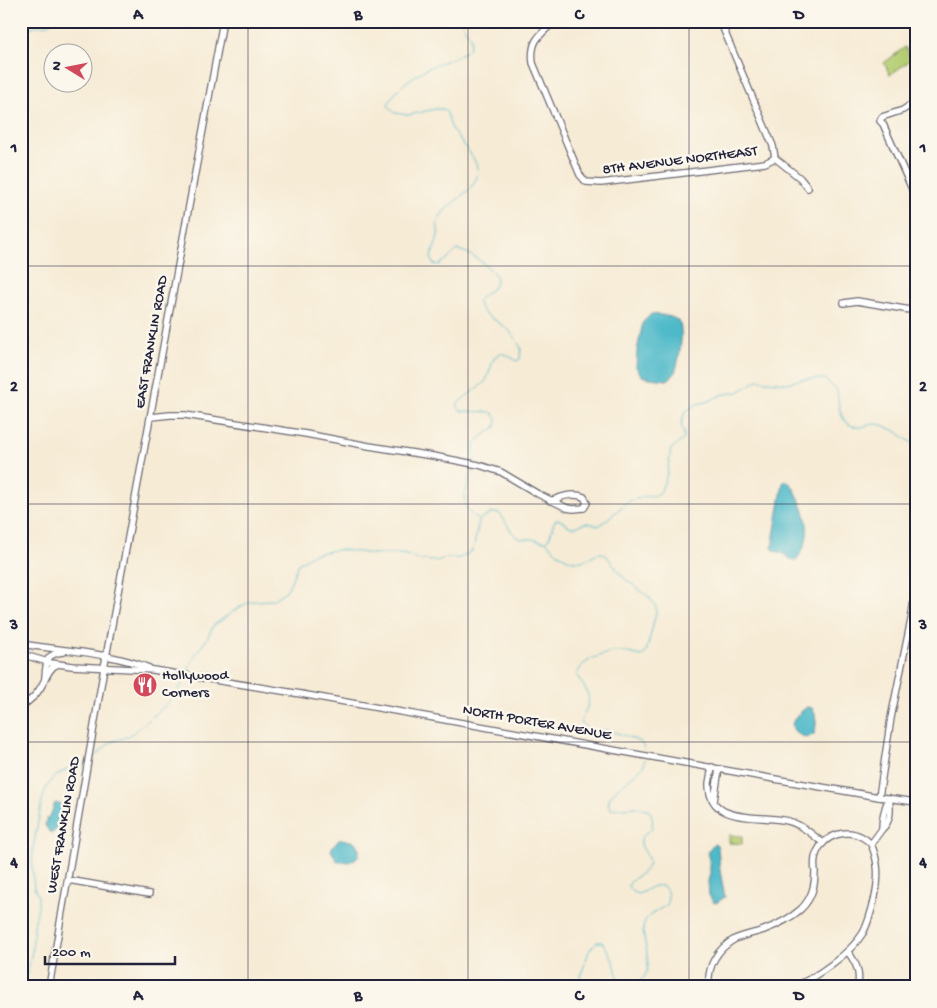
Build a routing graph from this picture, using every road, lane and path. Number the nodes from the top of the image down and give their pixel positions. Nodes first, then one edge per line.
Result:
1 (223, 21) edge
2 (555, 21) edge
3 (720, 21) edge
4 (916, 101) edge
5 (775, 158) junction
6 (808, 188) dead end
7 (916, 198) edge
8 (844, 303) dead end
9 (916, 311) edge
10 (151, 417) junction
11 (550, 501) junction
12 (916, 587) edge
13 (21, 644) edge
14 (82, 651) junction
15 (21, 654) edge
16 (107, 655) junction
17 (47, 662) junction
18 (61, 664) junction
19 (104, 668) junction
20 (154, 670) junction
21 (44, 681) junction
22 (21, 707) edge
23 (712, 767) junction
24 (719, 769) junction
25 (879, 797) junction
26 (889, 798) junction
27 (714, 801) junction
28 (916, 802) edge
29 (823, 843) junction
30 (871, 844) junction
31 (68, 880) junction
32 (149, 894) dead end
33 (848, 952) junction
34 (49, 987) edge
35 (709, 987) edge
36 (794, 987) edge
37 (858, 987) edge

1 - 10 street, EAST FRANKLIN ROAD
2 - 5 street, 8TH AVENUE NORTHEAST
3 - 5 street
4 - 7 street
5 - 6 street
8 - 9 street
10 - 11 street
10 - 16 street, EAST FRANKLIN ROAD
11 - 11 street
12 - 25 street
13 - 14 street, NORTH PORTER AVENUE
14 - 16 street, NORTH PORTER AVENUE
14 - 17 street
15 - 17 street, NORTH PORTER AVENUE
16 - 19 street, EAST FRANKLIN ROAD
16 - 20 street, NORTH PORTER AVENUE
17 - 18 street, NORTH PORTER AVENUE
17 - 21 street
18 - 19 street, NORTH PORTER AVENUE
18 - 21 street
19 - 20 street, NORTH PORTER AVENUE
19 - 31 street, WEST FRANKLIN ROAD
20 - 23 street, NORTH PORTER AVENUE
21 - 22 street
23 - 24 street, NORTH PORTER AVENUE
23 - 27 street
24 - 25 street, NORTH PORTER AVENUE
24 - 27 street
25 - 26 street, NORTH PORTER AVENUE
26 - 28 street, NORTH PORTER AVENUE
26 - 30 street
27 - 29 street
29 - 30 street
29 - 35 street
30 - 33 street
31 - 32 street
31 - 34 street, WEST FRANKLIN ROAD
33 - 36 street
33 - 37 street

